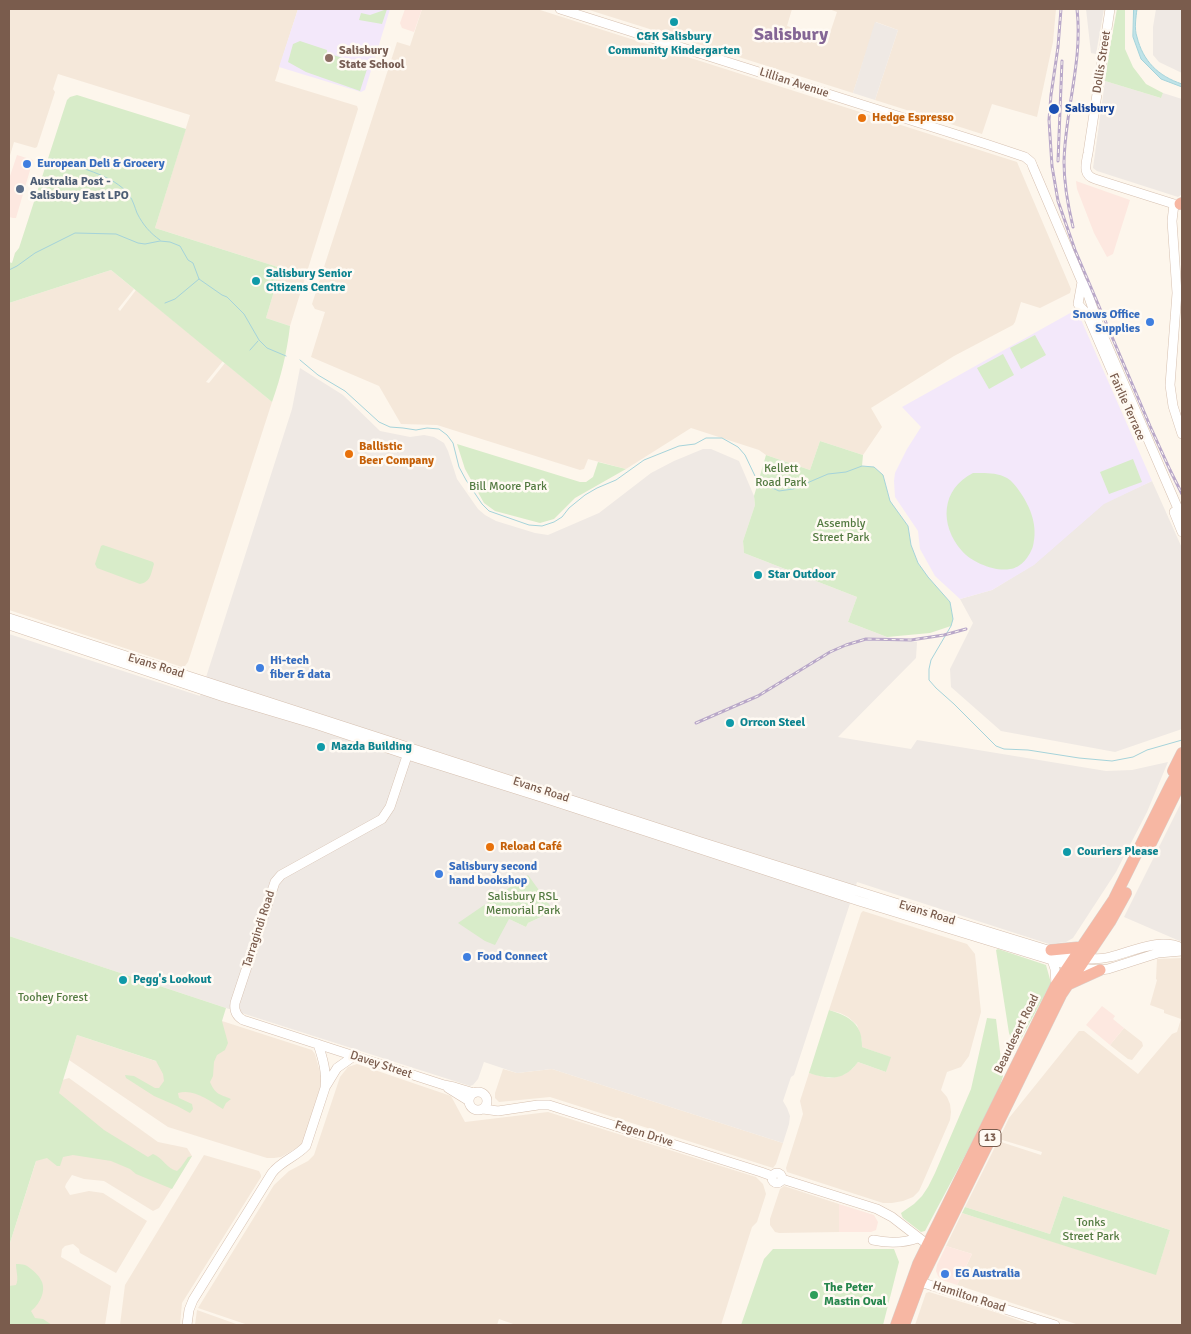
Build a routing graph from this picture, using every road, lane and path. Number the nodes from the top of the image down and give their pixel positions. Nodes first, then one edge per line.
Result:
1 (560, 9) edge
2 (1110, 9) edge
3 (1027, 158) joint
4 (1180, 205) edge
5 (1082, 282) junction
6 (1182, 434) edge
7 (1182, 518) edge
8 (1182, 532) edge
9 (9, 618) edge
10 (9, 625) edge
11 (409, 751) junction
12 (1182, 753) edge
13 (1182, 765) edge
14 (1182, 780) edge
15 (1171, 784) junction
16 (1100, 936) junction
17 (1082, 947) junction
18 (1182, 950) edge
19 (1052, 955) junction
20 (1109, 957) junction
21 (1076, 962) junction
22 (1100, 970) junction
23 (1062, 985) junction
24 (318, 1044) junction
25 (354, 1056) junction
26 (324, 1066) junction
27 (336, 1068) junction
28 (325, 1088) junction
29 (472, 1097) junction
30 (488, 1099) junction
31 (513, 1108) junction
32 (483, 1109) junction
33 (872, 1240) dead end
34 (928, 1243) junction
35 (916, 1280) junction
36 (187, 1325) edge
37 (896, 1325) edge
38 (904, 1325) edge
39 (1055, 1325) edge

1 - 3 street, Lillian Avenue
2 - 4 street, Dollis Street
3 - 5 street, Fairlie Terrace
4 - 6 street
5 - 7 street, Fairlie Terrace
5 - 8 street, Fairlie Terrace
9 - 11 street, Evans Road
10 - 11 street, Evans Road
11 - 19 street, Evans Road
11 - 24 street, Tarragindi Road
12 - 15 highway
13 - 15 highway, Beaudesert Road / 13
14 - 16 highway, Beaudesert Road / 13
15 - 17 highway, Beaudesert Road / 13
16 - 20 street
16 - 21 highway, Beaudesert Road / 13
17 - 19 highway
17 - 21 highway, Beaudesert Road / 13
18 - 20 street
18 - 22 street
19 - 21 street, Evans Road
19 - 23 street
20 - 21 street
21 - 22 street
21 - 23 highway, Beaudesert Road / 13
22 - 23 highway
23 - 34 highway, Beaudesert Road / 13
24 - 25 street, Davey Street
24 - 26 street
25 - 27 street
25 - 29 street, Davey Street
26 - 27 street
26 - 28 street
27 - 28 street
28 - 36 street
29 - 30 street
29 - 32 street
30 - 31 street, Fegen Drive
30 - 32 street
31 - 32 street, Fegen Drive
31 - 34 street, Fegen Drive
33 - 34 street
34 - 35 highway, Beaudesert Road / 13
35 - 37 highway, Beaudesert Road / 13
35 - 38 highway, Beaudesert Road / 13
35 - 39 street, Hamilton Road

